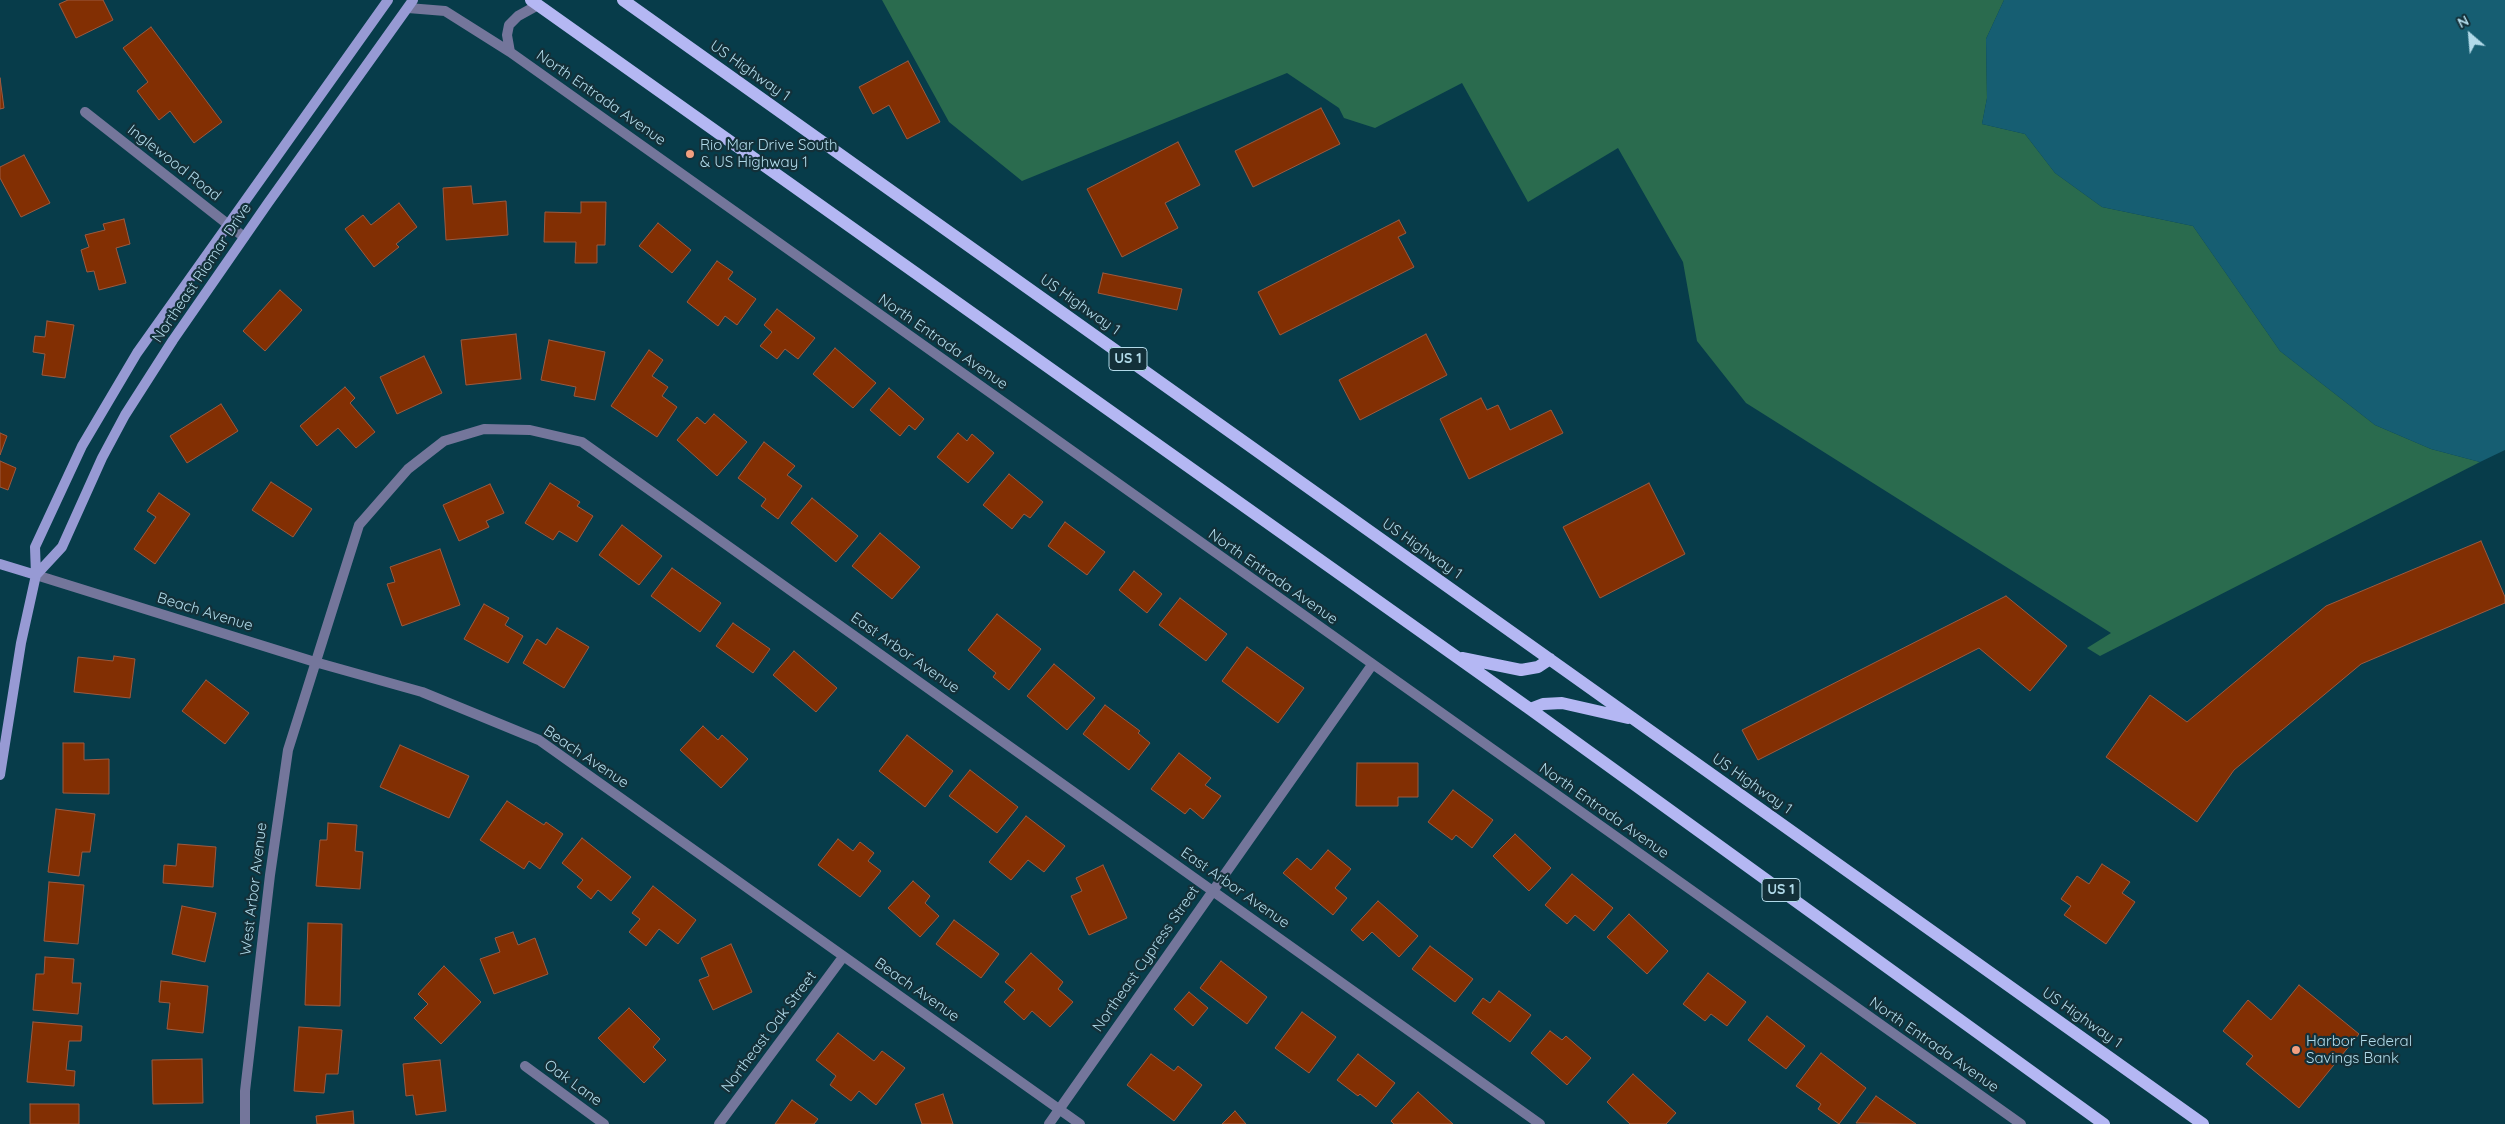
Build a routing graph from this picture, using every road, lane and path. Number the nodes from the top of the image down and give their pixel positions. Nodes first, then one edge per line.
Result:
1 (388, 0) edge
2 (623, 0) edge
3 (535, 2) edge
4 (411, 4) edge
5 (510, 52) junction
6 (85, 112) dead end
7 (228, 225) junction
8 (244, 237) junction
9 (0, 564) edge
10 (36, 575) junction
11 (1457, 658) junction
12 (1550, 659) junction
13 (315, 662) junction
14 (1372, 665) junction
15 (1530, 709) junction
16 (1633, 719) junction
17 (0, 775) edge
18 (1213, 890) junction
19 (843, 957) junction
20 (525, 1066) dead end
21 (1059, 1109) junction
22 (245, 1124) edge
23 (604, 1124) edge
24 (718, 1124) edge
25 (1049, 1124) edge
26 (1080, 1124) edge
27 (1540, 1124) edge
28 (2021, 1124) edge
29 (2104, 1124) edge
30 (2203, 1124) edge

1 - 7 street, Northeast Riomar Drive
2 - 12 main road, US Highway 1 / US 1
3 - 5 street
3 - 11 main road, US 1
4 - 5 street, North Entrada Avenue
4 - 8 street, Northeast Riomar Drive
5 - 14 street, North Entrada Avenue
6 - 7 street, Inglewood Road
7 - 8 street, Inglewood Road
7 - 10 street, Northeast Riomar Drive
8 - 10 street, Northeast Riomar Drive
9 - 10 street, Beach Avenue
10 - 13 street, Beach Avenue
10 - 17 street, Northeast Riomar Drive
11 - 12 main road
11 - 15 main road, US 1
12 - 16 main road, US Highway 1 / US 1
13 - 18 street, East Arbor Avenue
13 - 19 street, Beach Avenue
13 - 22 street, West Arbor Avenue
14 - 18 street, Northeast Cypress Street
14 - 28 street, North Entrada Avenue
15 - 16 main road
15 - 29 main road, US 1
16 - 30 main road, US Highway 1 / US 1
18 - 21 street, Northeast Cypress Street
18 - 27 street, East Arbor Avenue
19 - 21 street, Beach Avenue
19 - 24 street, Northeast Oak Street
20 - 23 street, Oak Lane
21 - 25 street, Northeast Cypress Street
21 - 26 street, Beach Avenue

